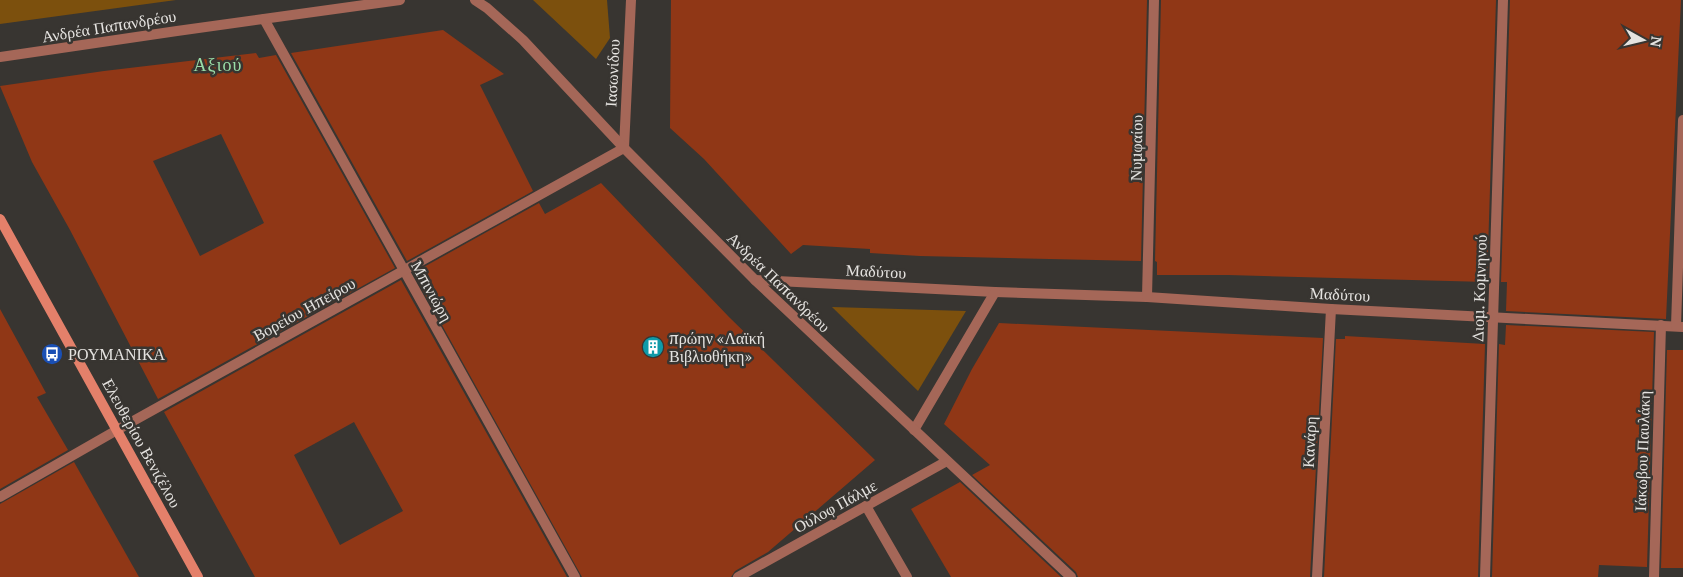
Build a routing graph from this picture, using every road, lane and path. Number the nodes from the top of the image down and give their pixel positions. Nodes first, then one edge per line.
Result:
1 (400, 0) edge
2 (475, 0) edge
3 (631, 0) edge
4 (1154, 0) edge
5 (1503, 0) edge
6 (264, 19) junction
7 (0, 57) edge
8 (1683, 120) edge
9 (624, 148) junction
10 (0, 219) edge
11 (403, 270) junction
12 (755, 280) junction
13 (995, 292) junction
14 (1147, 297) junction
15 (1331, 309) junction
16 (1493, 317) junction
17 (1661, 325) junction
18 (1679, 326) edge
19 (117, 430) junction
20 (914, 430) junction
21 (947, 461) junction
22 (0, 497) edge
23 (866, 506) junction
24 (198, 577) edge
25 (575, 577) edge
26 (738, 577) edge
27 (907, 577) edge
28 (1071, 577) edge
29 (1317, 577) edge
30 (1485, 577) edge
31 (1654, 577) edge

1 - 6 street, Ανδρέα Παπανδρέου
2 - 9 street, Ανδρέα Παπανδρέου
3 - 9 street, Ιασωνίδου
4 - 14 street, Νυμφαίου
5 - 16 street, Διομ. Κομνηνού
6 - 7 street, Ανδρέα Παπανδρέου
6 - 11 street, Μπινιώρη
8 - 18 street
9 - 11 street, Βορείου Ηπείρου
9 - 12 street, Ανδρέα Παπανδρέου
10 - 19 main road, Ελευθερίου Βενιζέλου
11 - 19 street, Βορείου Ηπείρου
11 - 25 street, Μπινιώρη
12 - 13 street, Μαδύτου
12 - 20 street, Ανδρέα Παπανδρέου
13 - 14 street, Μαδύτου
13 - 20 street
14 - 15 street, Μαδύτου
15 - 16 street, Μαδύτου
15 - 29 street, Κανάρη
16 - 17 street, Μαδύτου
16 - 30 street, Διομ. Κομνηνού
17 - 18 street, Μαδύτου
17 - 31 street, Ιάκωβου Παυλάκη
19 - 22 street, Βορείου Ηπείρου
19 - 24 main road, Ελευθερίου Βενιζέλου
20 - 21 street, Ανδρέα Παπανδρέου
21 - 23 street, Ούλοφ Πάλμε
21 - 28 street, Ανδρέα Παπανδρέου
23 - 26 street, Ούλοφ Πάλμε
23 - 27 street

